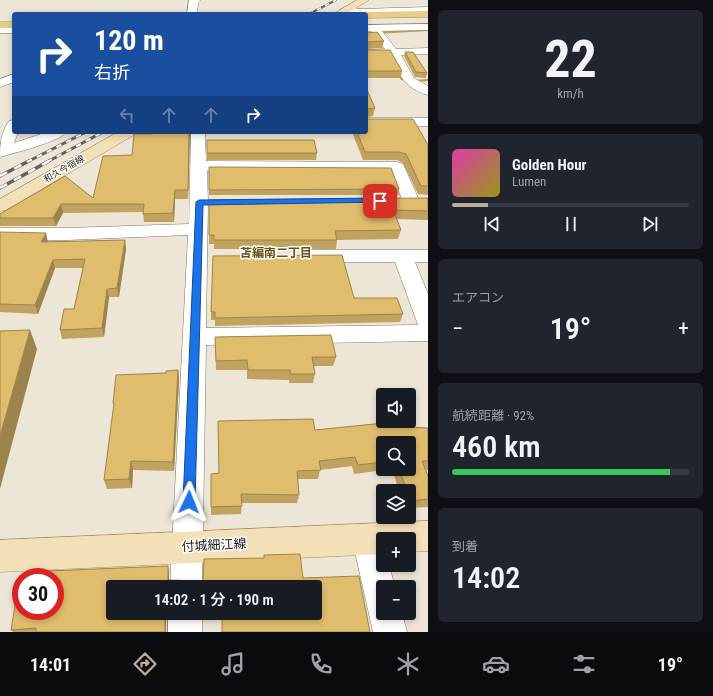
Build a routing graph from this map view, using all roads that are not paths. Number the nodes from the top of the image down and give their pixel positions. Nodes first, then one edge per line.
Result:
1 (196, 0) edge
2 (364, 0) edge
3 (428, 10) edge
4 (192, 12) edge
5 (342, 12) edge
6 (428, 14) edge
7 (368, 15) edge
8 (0, 17) edge
9 (12, 17) edge
10 (428, 19) edge
11 (12, 20) edge
12 (368, 20) edge
13 (0, 21) edge
14 (428, 23) edge
15 (0, 25) edge
16 (12, 25) edge
17 (369, 27) edge
18 (428, 27) edge
19 (0, 30) edge
20 (12, 30) edge
21 (428, 51) edge
22 (393, 52) junction
23 (368, 53) edge
24 (12, 79) edge
25 (0, 83) edge
26 (428, 91) edge
27 (428, 95) edge
28 (428, 113) edge
29 (368, 122) edge
30 (428, 122) edge
31 (12, 128) edge
32 (55, 134) edge
33 (126, 134) edge
34 (198, 134) edge
35 (2, 151) edge
36 (199, 166) junction
37 (428, 200) edge
38 (0, 206) edge
39 (198, 230) junction
40 (0, 234) edge
41 (293, 256) edge
42 (403, 256) junction
43 (428, 256) edge
44 (428, 322) edge
45 (428, 333) edge
46 (196, 337) junction
47 (428, 536) edge
48 (367, 539) junction
49 (187, 547) junction
50 (0, 556) edge
51 (186, 580) edge
52 (377, 580) edge
53 (185, 620) edge
54 (387, 620) edge
55 (185, 632) edge
56 (390, 632) edge

1 - 4 street
2 - 5 main road
3 - 5 street
6 - 7 highway
8 - 9 street
10 - 12 highway
11 - 13 highway
14 - 17 street
15 - 16 highway
17 - 18 street
17 - 22 street
19 - 20 street
21 - 22 street
22 - 23 street
22 - 26 street
24 - 25 street
27 - 28 street
29 - 30 street
31 - 35 street
32 - 35 street
33 - 38 main road, 和久今宿線
34 - 36 street
36 - 37 street
36 - 39 street
39 - 40 street
39 - 46 street
41 - 42 street
42 - 43 street
42 - 44 street
45 - 46 street
46 - 49 street
47 - 48 main road, 付城細江線
48 - 49 main road, 付城細江線
48 - 52 street
49 - 50 main road, 付城細江線
49 - 51 street
53 - 55 street
54 - 56 street

